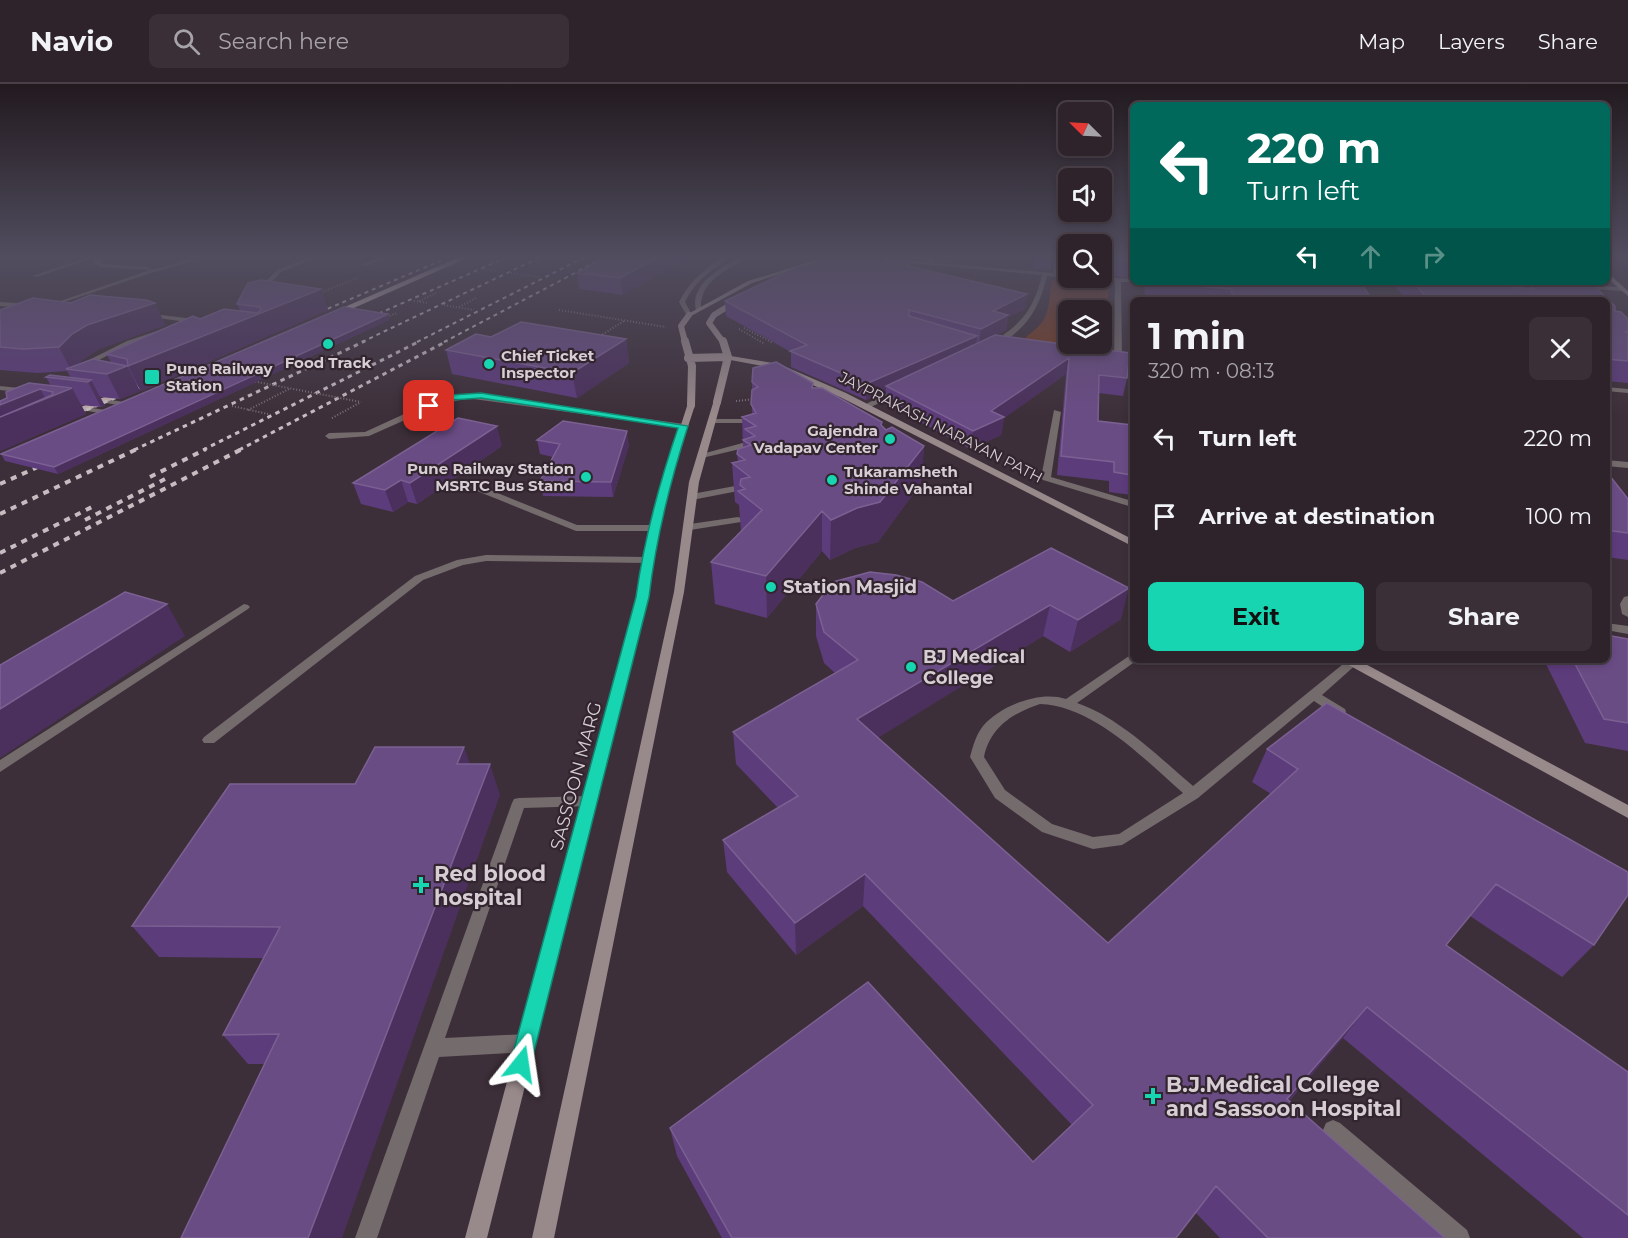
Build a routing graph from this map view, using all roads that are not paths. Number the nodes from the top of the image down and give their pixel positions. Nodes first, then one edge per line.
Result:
1 (345, 309) edge
2 (686, 309) edge
3 (698, 309) edge
4 (724, 309) edge
5 (1035, 309) edge
6 (1119, 309) edge
7 (139, 315) edge
8 (689, 315) junction
9 (319, 320) edge
10 (194, 322) junction
11 (208, 326) edge
12 (1002, 348) edge
13 (728, 357) junction
14 (688, 358) junction
15 (1107, 360) edge
16 (173, 371) edge
17 (82, 374) edge
18 (120, 383) edge
19 (168, 385) edge
20 (136, 387) junction
21 (908, 387) edge
22 (0, 388) edge
23 (1610, 389) edge
24 (1628, 391) edge
25 (34, 392) edge
26 (842, 399) junction
27 (852, 399) joint
28 (105, 400) junction
29 (825, 401) edge
30 (86, 403) junction
31 (124, 404) junction
32 (71, 406) edge
33 (866, 406) junction
34 (851, 411) edge
35 (105, 412) junction
36 (1057, 412) dead end
37 (714, 413) junction
38 (752, 418) edge
39 (54, 422) edge
40 (84, 422) edge
41 (684, 426) junction
42 (329, 436) dead end
43 (750, 444) edge
44 (702, 455) junction
45 (1610, 463) edge
46 (1628, 465) edge
47 (470, 485) dead end
48 (735, 489) edge
49 (692, 497) junction
50 (1130, 503) edge
51 (738, 520) edge
52 (690, 527) junction
53 (656, 528) junction
54 (1130, 542) edge
55 (647, 560) junction
56 (1628, 599) edge
57 (244, 607) dead end
58 (1628, 614) edge
59 (1610, 627) edge
60 (1628, 630) edge
61 (1130, 659) edge
62 (1349, 663) edge
63 (1355, 663) edge
64 (1313, 695) junction
65 (1068, 704) junction
66 (1354, 720) edge
67 (209, 740) dead end
68 (0, 767) edge
69 (1193, 794) junction
70 (589, 801) junction
71 (1628, 812) edge
72 (527, 1043) junction
73 (433, 1048) junction
74 (1333, 1130) dead end
75 (366, 1238) edge
76 (476, 1238) edge
77 (543, 1238) edge
78 (1459, 1238) edge

1 - 9 highway
2 - 8 street
3 - 8 main road
4 - 13 main road, bridge
5 - 12 street
6 - 15 street
7 - 10 street
8 - 14 main road, SASSOON MARG, bridge
10 - 11 street
10 - 17 street
13 - 14 main road, JAYPRAKASH NARAYAN PATH, bridge
13 - 26 main road, JAYPRAKASH NARAYAN PATH
13 - 37 main road, bridge
14 - 41 main road, SASSOON MARG, bridge
16 - 20 highway
18 - 20 street
19 - 31 highway
20 - 28 highway
21 - 33 street
22 - 25 street
23 - 24 street
26 - 27 street
26 - 29 street
27 - 33 main road, JAYPRAKASH NARAYAN PATH
28 - 30 highway
28 - 31 street
30 - 32 street
30 - 35 street
30 - 39 highway
31 - 35 highway
33 - 34 street
33 - 54 main road, JAYPRAKASH NARAYAN PATH
35 - 40 highway
36 - 50 street
37 - 38 street
37 - 44 main road
41 - 42 street
41 - 53 main road, SASSOON MARG
43 - 44 street
44 - 49 main road
45 - 46 street
47 - 53 street
48 - 49 street
49 - 52 main road
51 - 52 street
52 - 77 main road
53 - 55 main road, SASSOON MARG
55 - 67 street
55 - 70 main road, SASSOON MARG
56 - 58 street
57 - 68 street
59 - 60 street
61 - 65 street
62 - 64 street
63 - 71 main road
64 - 66 street
64 - 69 street
65 - 69 street
65 - 69 street
70 - 72 main road, SASSOON MARG
70 - 73 street
72 - 73 street
72 - 76 main road, SASSOON MARG
73 - 75 street
74 - 78 street

